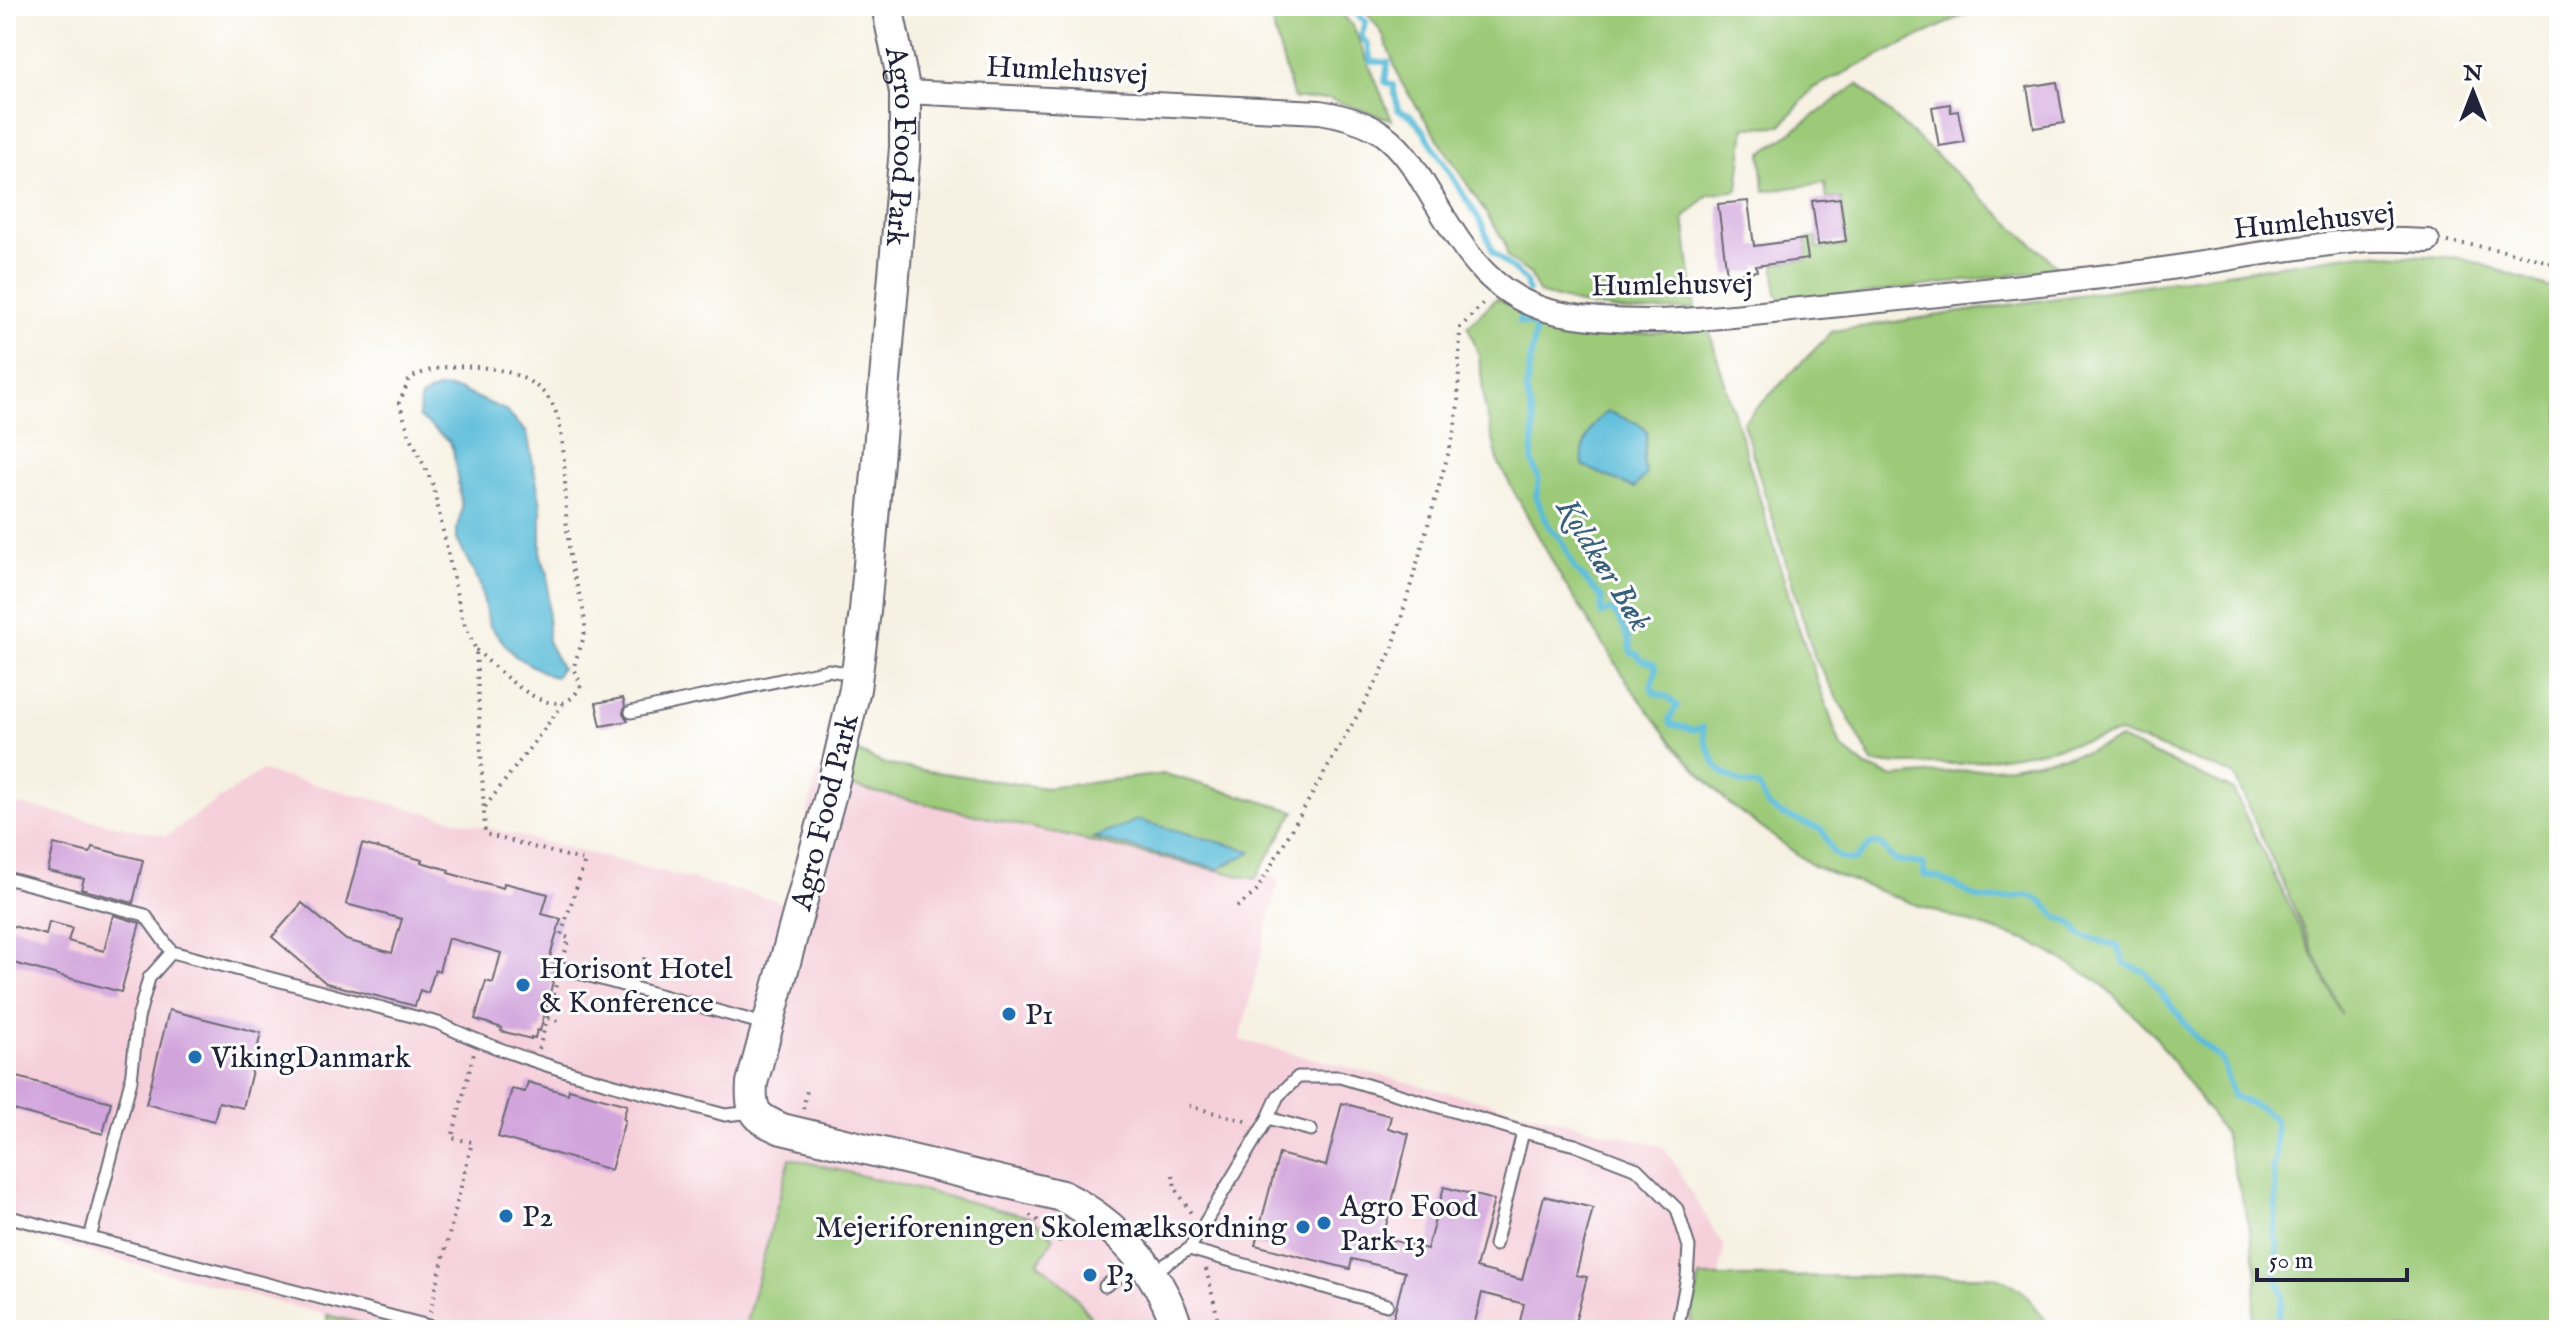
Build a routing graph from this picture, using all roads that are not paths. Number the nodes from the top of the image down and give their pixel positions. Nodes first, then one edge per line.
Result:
1 (887, 6) edge
2 (905, 92) junction
3 (2428, 241) road end
4 (857, 675) junction
5 (631, 712) dead end
6 (6, 878) edge
7 (172, 952) junction
8 (561, 968) road end
9 (768, 1025) junction
10 (754, 1112) junction
11 (1266, 1122) junction
12 (1311, 1130) dead end
13 (1523, 1132) junction
14 (6, 1216) edge
15 (90, 1238) junction
16 (1495, 1245) dead end
17 (1189, 1249) junction
18 (1147, 1267) junction
19 (1105, 1286) dead end
20 (1387, 1305) dead end
21 (444, 1330) edge
22 (1178, 1330) edge
23 (1677, 1330) edge

1 - 2 street, Agro Food Park
2 - 3 street, Humlehusvej
2 - 4 street, Agro Food Park
4 - 5 lane
4 - 9 street, Agro Food Park
6 - 7 lane
7 - 10 lane
7 - 15 lane
8 - 9 lane
9 - 10 street, Agro Food Park
10 - 18 street
11 - 12 lane
11 - 13 lane
11 - 17 lane
13 - 16 lane
13 - 23 lane
14 - 15 lane
15 - 21 lane
17 - 18 lane
17 - 20 lane
18 - 19 lane
18 - 22 street

